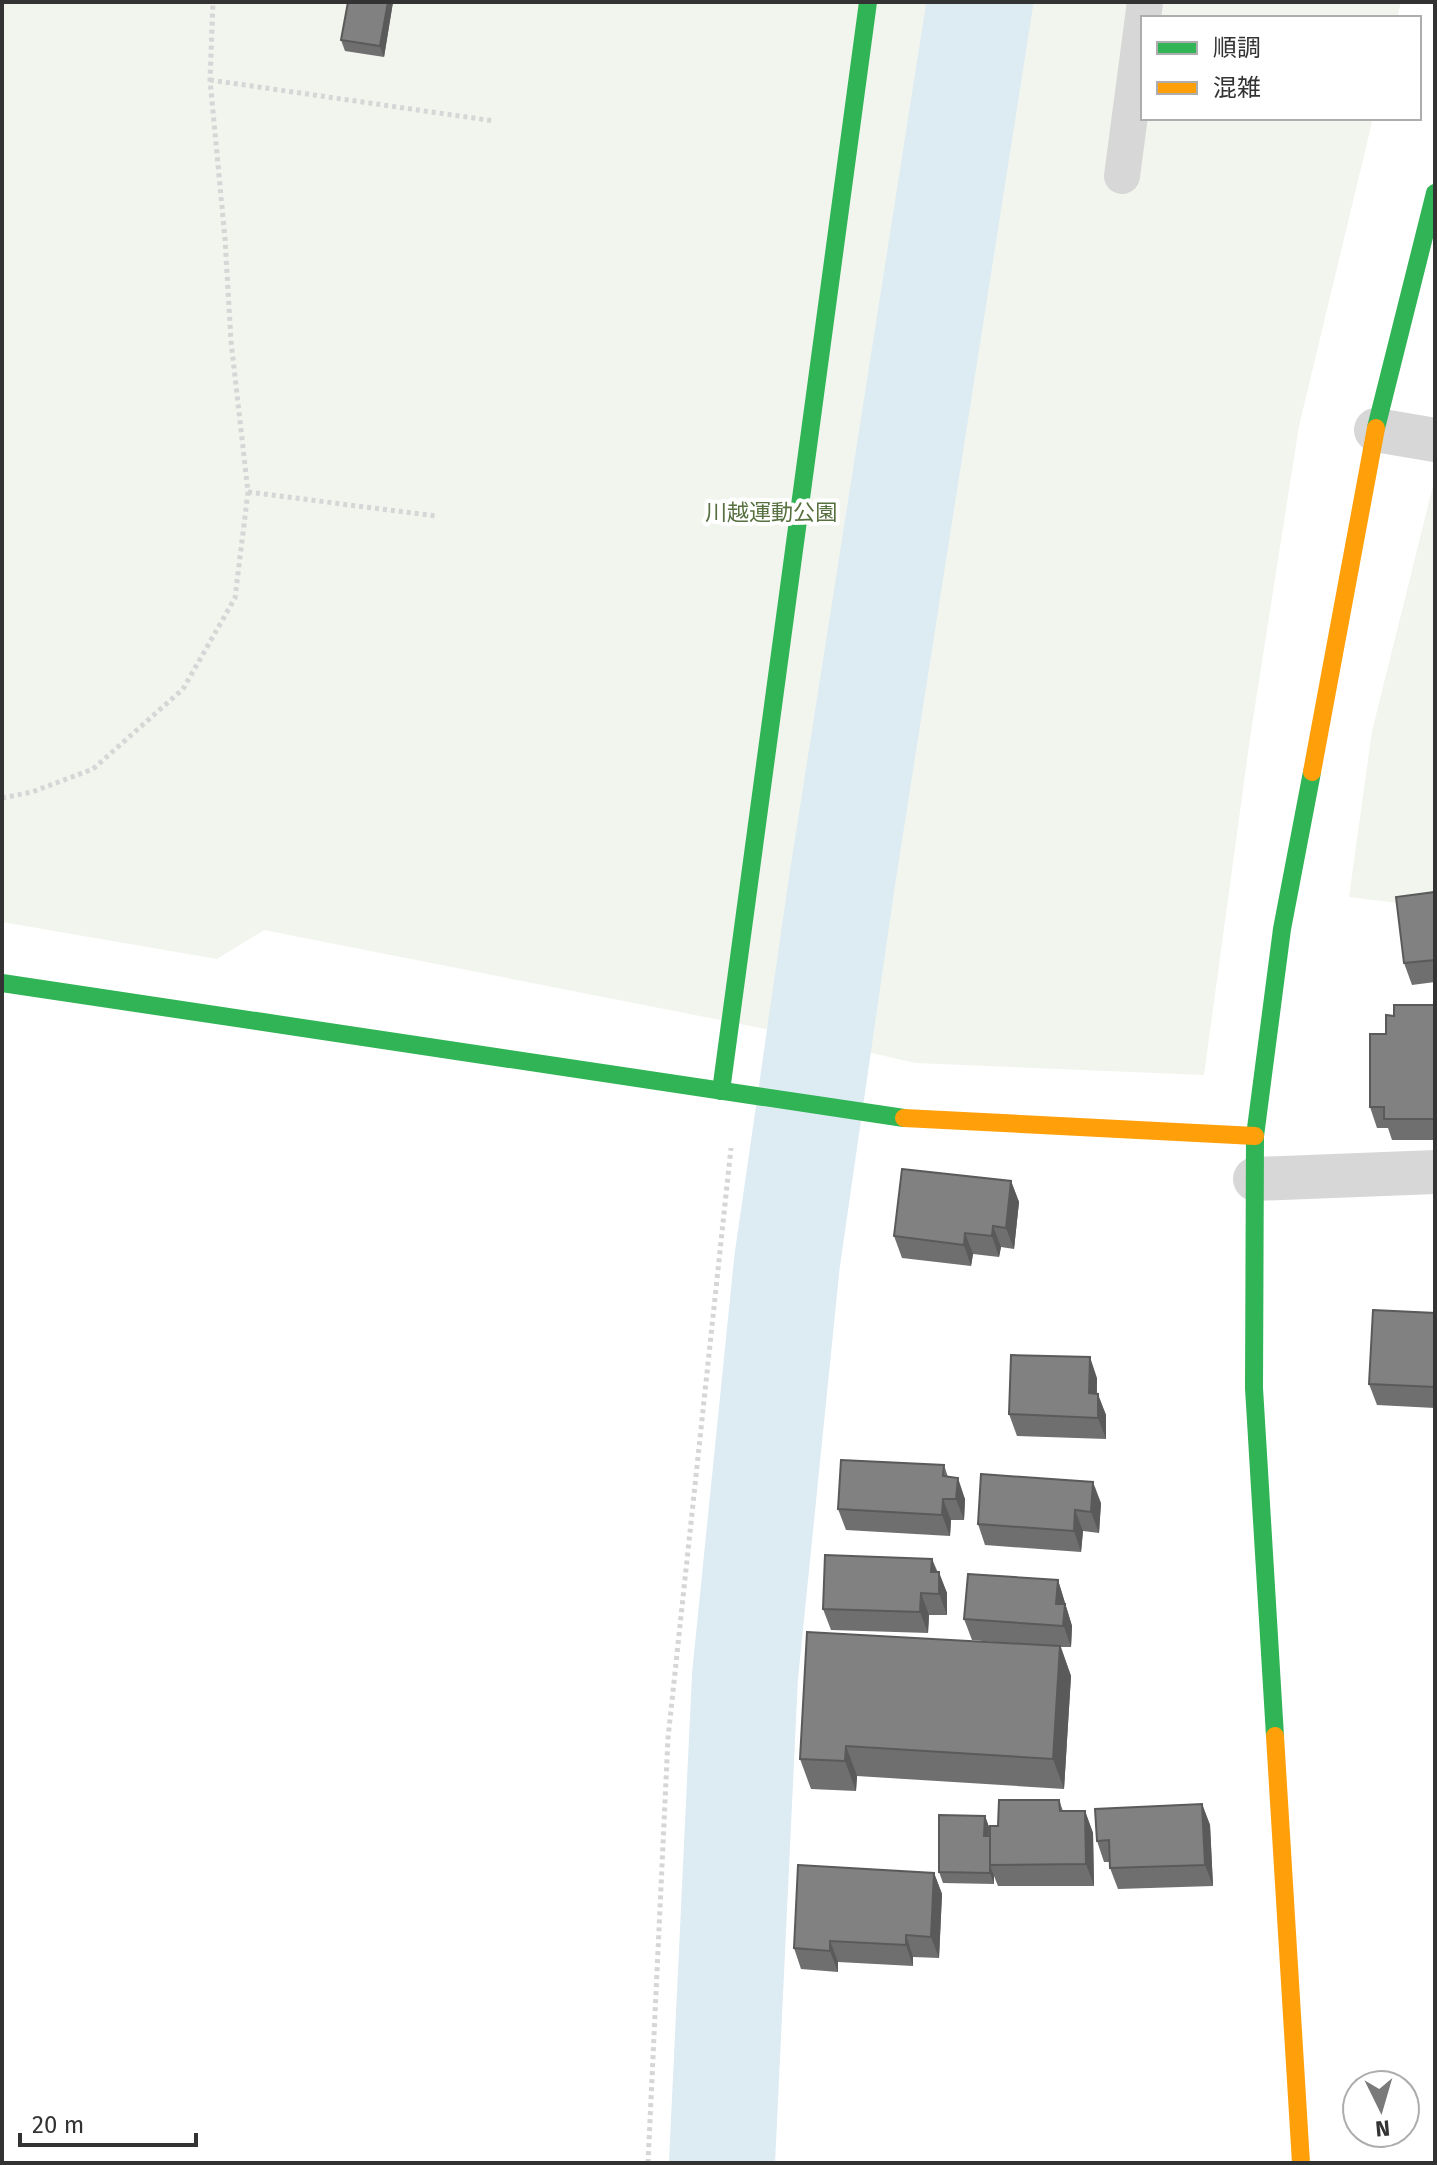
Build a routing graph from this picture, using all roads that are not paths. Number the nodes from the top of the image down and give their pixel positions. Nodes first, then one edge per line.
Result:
1 (868, 2) edge
2 (1141, 32) edge
3 (1122, 176) dead end
4 (1435, 193) edge
5 (1376, 430) junction
6 (1435, 440) edge
7 (2, 983) edge
8 (729, 1093) junction
9 (1255, 1157) junction
10 (1435, 1172) edge
11 (1301, 2163) edge

1 - 8 street
2 - 3 lane
4 - 5 street
5 - 6 street
5 - 9 street
7 - 8 street
8 - 9 street
9 - 10 street
9 - 11 street

